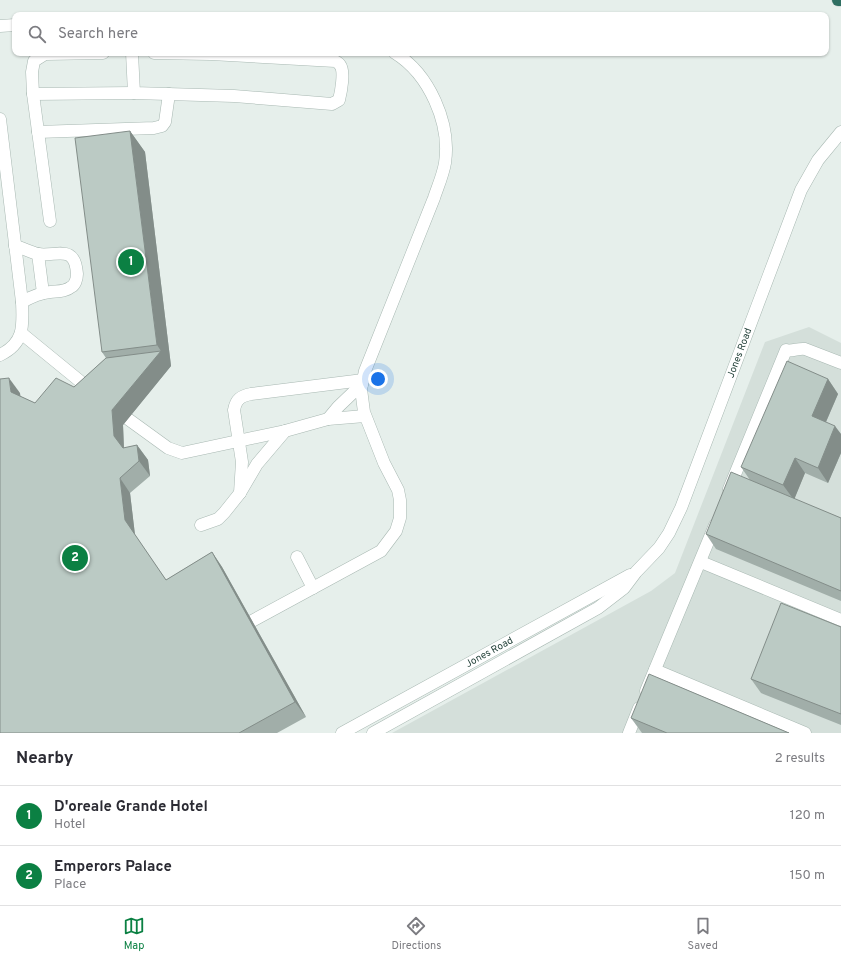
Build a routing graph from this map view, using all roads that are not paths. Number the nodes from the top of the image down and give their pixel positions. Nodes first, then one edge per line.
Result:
1 (12, 25) edge
2 (0, 26) edge
3 (40, 56) edge
4 (132, 56) edge
5 (246, 56) edge
6 (399, 56) edge
7 (134, 93) junction
8 (33, 94) junction
9 (169, 94) junction
10 (0, 120) edge
11 (38, 132) junction
12 (841, 132) edge
13 (50, 221) dead end
14 (15, 246) junction
15 (38, 254) junction
16 (43, 293) junction
17 (22, 302) junction
18 (21, 333) junction
19 (0, 355) edge
20 (841, 363) edge
21 (362, 382) junction
22 (94, 393) edge
23 (365, 416) junction
24 (128, 419) dead end
25 (328, 419) junction
26 (285, 431) junction
27 (239, 441) junction
28 (240, 493) junction
29 (724, 502) edge
30 (718, 517) edge
31 (201, 525) dead end
32 (297, 557) dead end
33 (701, 562) junction
34 (636, 572) junction
35 (313, 588) junction
36 (841, 620) edge
37 (252, 621) edge
38 (654, 670) junction
39 (342, 733) edge
40 (373, 733) edge
41 (629, 733) edge
42 (805, 733) edge

1 - 2 street
3 - 8 street
4 - 7 street
5 - 9 street
6 - 21 street
7 - 8 street
7 - 9 street
8 - 11 street
9 - 11 street
10 - 14 street
11 - 13 street
12 - 34 street, Jones Road
14 - 15 street
14 - 17 street
15 - 16 street
15 - 16 street
16 - 17 street
17 - 18 street
18 - 19 street
18 - 22 street
20 - 29 street
21 - 23 street
21 - 25 street
21 - 27 street
23 - 25 street
23 - 35 street
24 - 27 street
25 - 26 street
26 - 27 street
26 - 28 street
27 - 28 street
28 - 31 street
30 - 33 street
32 - 35 street
33 - 36 street
33 - 38 street
34 - 39 street, Jones Road
34 - 40 street, Jones Road
35 - 37 street
38 - 41 street
38 - 42 street

